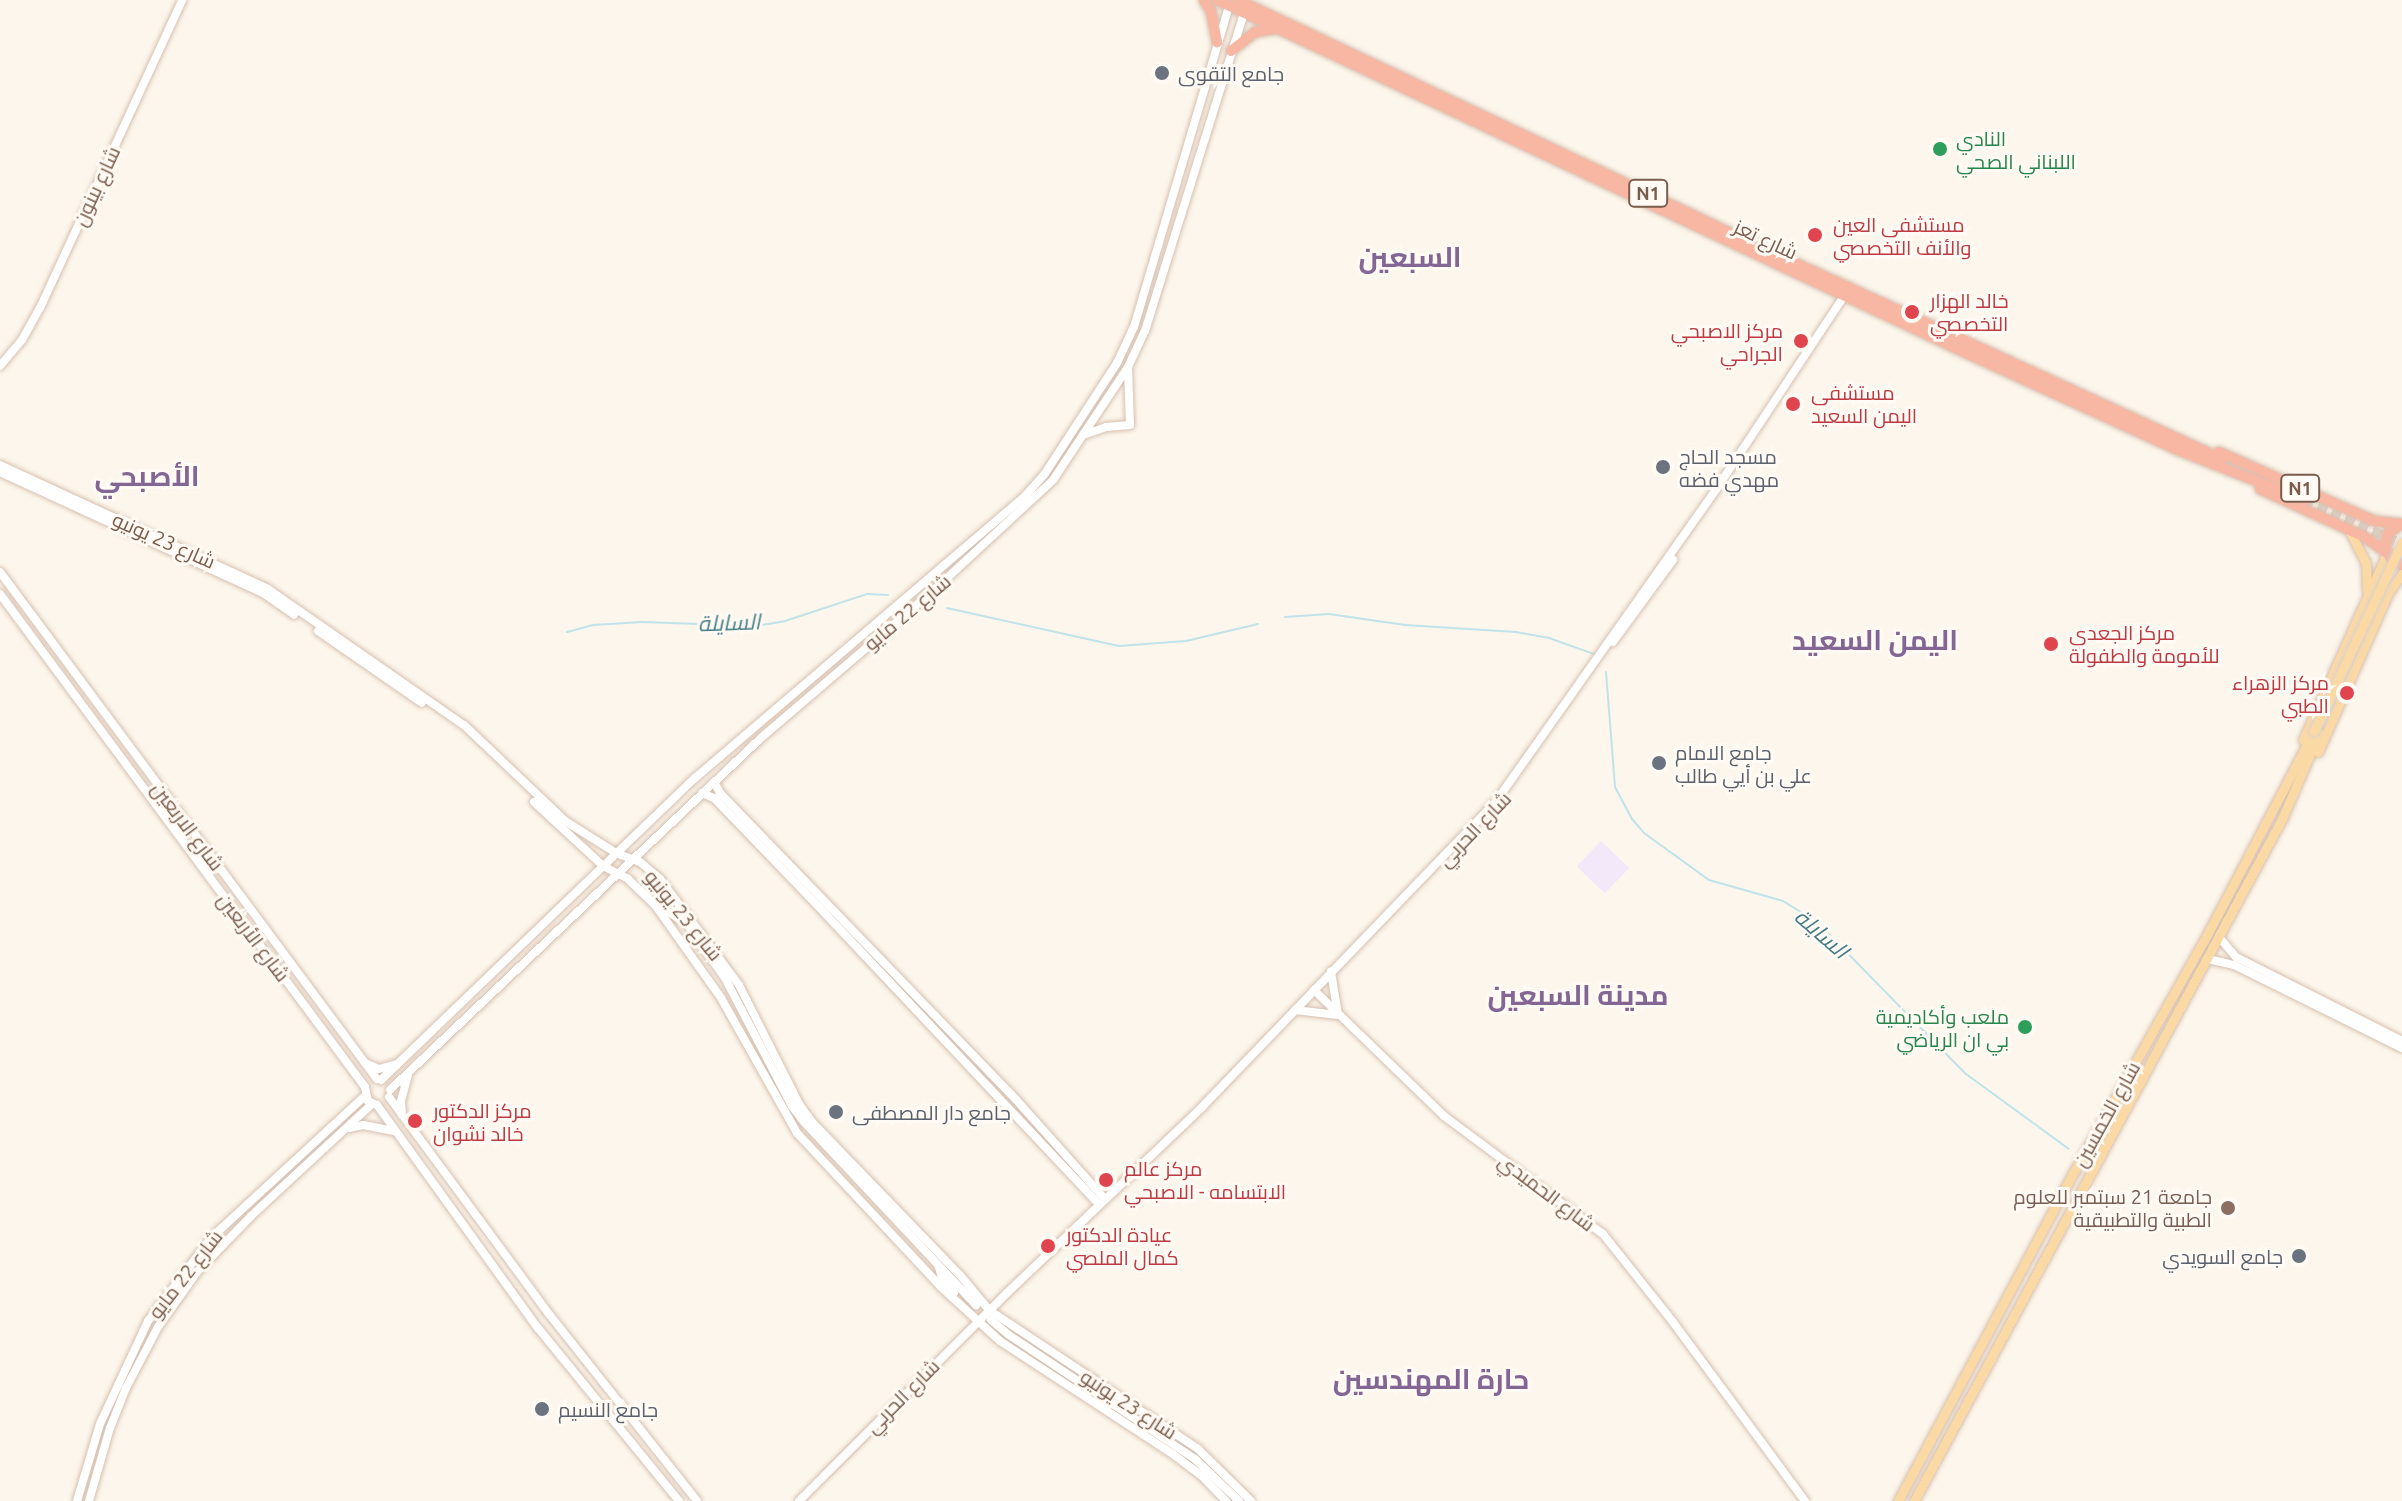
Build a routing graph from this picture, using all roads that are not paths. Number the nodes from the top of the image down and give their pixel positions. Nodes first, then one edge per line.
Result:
1 (182, 0) edge
2 (1204, 0) edge
3 (1217, 0) edge
4 (1234, 3) edge
5 (1244, 13) junction
6 (1277, 29) junction
7 (1217, 42) junction
8 (1231, 51) junction
9 (1201, 126) junction
10 (1170, 212) junction
11 (1181, 215) junction
12 (1846, 297) junction
13 (0, 366) edge
14 (1128, 367) junction
15 (2057, 388) junction
16 (1097, 396) junction
17 (1105, 402) junction
18 (1083, 435) junction
19 (2197, 452) junction
20 (0, 465) edge
21 (0, 472) edge
22 (2305, 498) tunnel mouth
23 (76, 504) junction
24 (2374, 521) junction
25 (2402, 524) edge
26 (2349, 530) junction
27 (2365, 537) junction
28 (2402, 542) edge
29 (2387, 553) junction
30 (2402, 556) edge
31 (2402, 565) edge
32 (0, 572) edge
33 (2402, 574) edge
34 (2402, 582) edge
35 (935, 589) junction
36 (2369, 591) junction
37 (914, 592) junction
38 (2388, 593) junction
39 (0, 594) edge
40 (895, 607) junction
41 (911, 608) junction
42 (75, 673) junction
43 (66, 681) junction
44 (463, 727) junction
45 (2316, 732) junction
46 (2298, 772) junction
47 (714, 782) junction
48 (702, 793) junction
49 (717, 796) junction
50 (188, 825) junction
51 (177, 833) junction
52 (616, 853) junction
53 (631, 858) junction
54 (603, 866) junction
55 (616, 872) junction
56 (669, 892) junction
57 (655, 905) junction
58 (683, 921) junction
59 (2208, 933) junction
60 (2219, 937) junction
61 (2208, 959) junction
62 (1331, 972) junction
63 (1314, 990) junction
64 (1295, 1010) junction
65 (1338, 1015) junction
66 (2391, 1039) junction
67 (2402, 1041) edge
68 (2402, 1048) edge
69 (362, 1062) junction
70 (402, 1062) junction
71 (414, 1065) junction
72 (379, 1080) junction
73 (365, 1092) junction
74 (389, 1093) junction
75 (374, 1104) junction
76 (402, 1116) junction
77 (346, 1129) junction
78 (396, 1131) junction
79 (459, 1194) junction
80 (1100, 1199) junction
81 (448, 1202) junction
82 (242, 1207) junction
83 (251, 1216) junction
84 (2036, 1247) junction
85 (2049, 1252) junction
86 (939, 1266) junction
87 (1007, 1293) junction
88 (977, 1301) junction
89 (964, 1309) junction
90 (989, 1310) junction
91 (991, 1320) dead end
92 (977, 1322) junction
93 (1011, 1326) junction
94 (1000, 1341) junction
95 (1053, 1366) junction
96 (1944, 1416) junction
97 (1155, 1420) junction
98 (632, 1421) junction
99 (1956, 1422) junction
100 (621, 1430) junction
101 (1186, 1453) junction
102 (1213, 1473) junction
103 (77, 1501) edge
104 (89, 1501) edge
105 (679, 1501) edge
106 (697, 1501) edge
107 (799, 1501) edge
108 (1226, 1501) edge
109 (1239, 1501) edge
110 (1251, 1501) edge
111 (1805, 1501) edge
112 (1898, 1501) edge
113 (1914, 1501) edge

1 - 13 street, شارع بينون
2 - 7 highway
3 - 4 highway, شارع تعز / N1
4 - 5 highway, شارع تعز / N1
4 - 7 street, شارع 22 مايو
4 - 15 highway, شارع تعز / N1
5 - 6 highway, شارع تعز / N1
5 - 8 street, شارع 22 مايو
6 - 8 highway
6 - 12 highway, شارع تعز / N1
7 - 9 street, شارع 22 مايو
8 - 9 street, شارع 22 مايو
9 - 10 street, شارع 22 مايو
9 - 11 street, شارع 22 مايو
10 - 11 street
10 - 16 street, شارع 22 مايو
11 - 14 street, شارع 22 مايو
12 - 15 highway, شارع تعز / N1
12 - 62 street, شارع الحربي
14 - 17 street, شارع 22 مايو
14 - 18 street
15 - 19 highway, شارع تعز / N1
16 - 17 street
16 - 37 street, شارع 22 مايو
17 - 18 street, شارع 22 مايو
18 - 35 street, شارع 22 مايو
19 - 22 highway, شارع تعز / N1
19 - 24 highway, N1
19 - 26 highway, N1
20 - 23 street, شارع 23 يونيو
21 - 23 street, شارع 23 يونيو
23 - 44 street, شارع 23 يونيو
24 - 25 highway, N1
24 - 27 highway
25 - 29 highway
26 - 27 highway, N1
26 - 36 main road
27 - 29 highway, N1
28 - 45 main road, شارع الخمسين, bridge
29 - 31 highway
29 - 36 main road, شارع الخمسين
30 - 45 main road, شارع الخمسين, bridge
32 - 42 street, شارع الاربعين
33 - 38 main road, شارع الخمسين
34 - 38 main road
35 - 37 street
35 - 41 street, شارع 22 مايو
36 - 38 main road
36 - 46 main road, شارع الخمسين
37 - 40 street, شارع 22 مايو
38 - 46 main road, شارع الخمسين
39 - 43 street, شارع الأربعين
40 - 41 street
40 - 52 street, شارع 22 مايو
41 - 47 street, شارع 22 مايو
42 - 43 street
42 - 50 street, شارع الاربعين
43 - 51 street, شارع الأربعين
44 - 52 street, شارع 23 يونيو
44 - 54 street, شارع 23 يونيو
45 - 46 main road, شارع الخمسين
46 - 59 main road, شارع الخمسين
46 - 60 main road, شارع الخمسين
47 - 48 street, شارع 22 مايو
47 - 49 street
48 - 49 street
48 - 53 street, شارع 22 مايو
49 - 80 street
50 - 51 street
50 - 69 street, شارع الاربعين
51 - 73 street, شارع الأربعين
52 - 53 street, شارع 23 يونيو
52 - 54 street, شارع 22 مايو
53 - 55 street, شارع 22 مايو
53 - 56 street, شارع 23 يونيو
54 - 55 street, شارع 23 يونيو
54 - 70 street, شارع 22 مايو
55 - 57 street, شارع 23 يونيو
55 - 71 street, شارع 22 مايو
56 - 58 street
56 - 88 street, شارع 23 يونيو
57 - 58 street
57 - 89 street, شارع 23 يونيو
58 - 86 street
59 - 60 main road
59 - 84 main road, شارع الخمسين
60 - 61 main road, شارع الخمسين
60 - 66 street
61 - 66 street
61 - 85 main road, شارع الخمسين
62 - 63 street, شارع الحربي
62 - 65 street
63 - 64 street, شارع الحربي
63 - 65 street, شارع الحميدي
64 - 65 street
64 - 80 street, شارع الحربي
64 - 87 street, شارع الحربي
65 - 111 street, شارع الحميدي
66 - 67 street
66 - 68 street
69 - 70 street
69 - 72 street, شارع الاربعين
70 - 72 street, شارع 22 مايو
71 - 74 street, شارع 22 مايو
71 - 76 street
72 - 73 street, شارع 22 مايو
72 - 74 street, شارع الاربعين
73 - 75 street, شارع الأربعين
73 - 82 street, شارع 22 مايو
74 - 75 street, شارع 22 مايو
74 - 76 street
75 - 77 street, شارع 22 مايو
75 - 78 street
76 - 79 street
77 - 78 street
77 - 83 street, شارع 22 مايو
78 - 81 street
79 - 81 street
79 - 98 street
80 - 87 street, شارع الحربي
81 - 100 street
82 - 83 street
82 - 103 street, شارع 22 مايو
83 - 104 street, شارع 22 مايو
84 - 85 main road
84 - 96 main road, شارع الخمسين
85 - 99 main road, شارع الخمسين
86 - 88 street
86 - 89 street
87 - 90 street, شارع الحربي
88 - 90 street, شارع 23 يونيو
89 - 92 street, شارع 23 يونيو
90 - 92 street, شارع الحربي
90 - 93 street, شارع 23 يونيو
91 - 95 street
92 - 94 street, شارع 23 يونيو
92 - 107 street, شارع الحربي
93 - 95 street
93 - 97 street, شارع 23 يونيو
94 - 95 street
94 - 108 street, شارع 23 يونيو
95 - 101 street
96 - 99 main road
96 - 112 main road, شارع الخمسين
97 - 101 street
97 - 110 street, شارع 23 يونيو
98 - 100 street
98 - 106 street
99 - 113 main road, شارع الخمسين
100 - 105 street
101 - 102 street
102 - 108 street
102 - 109 street

